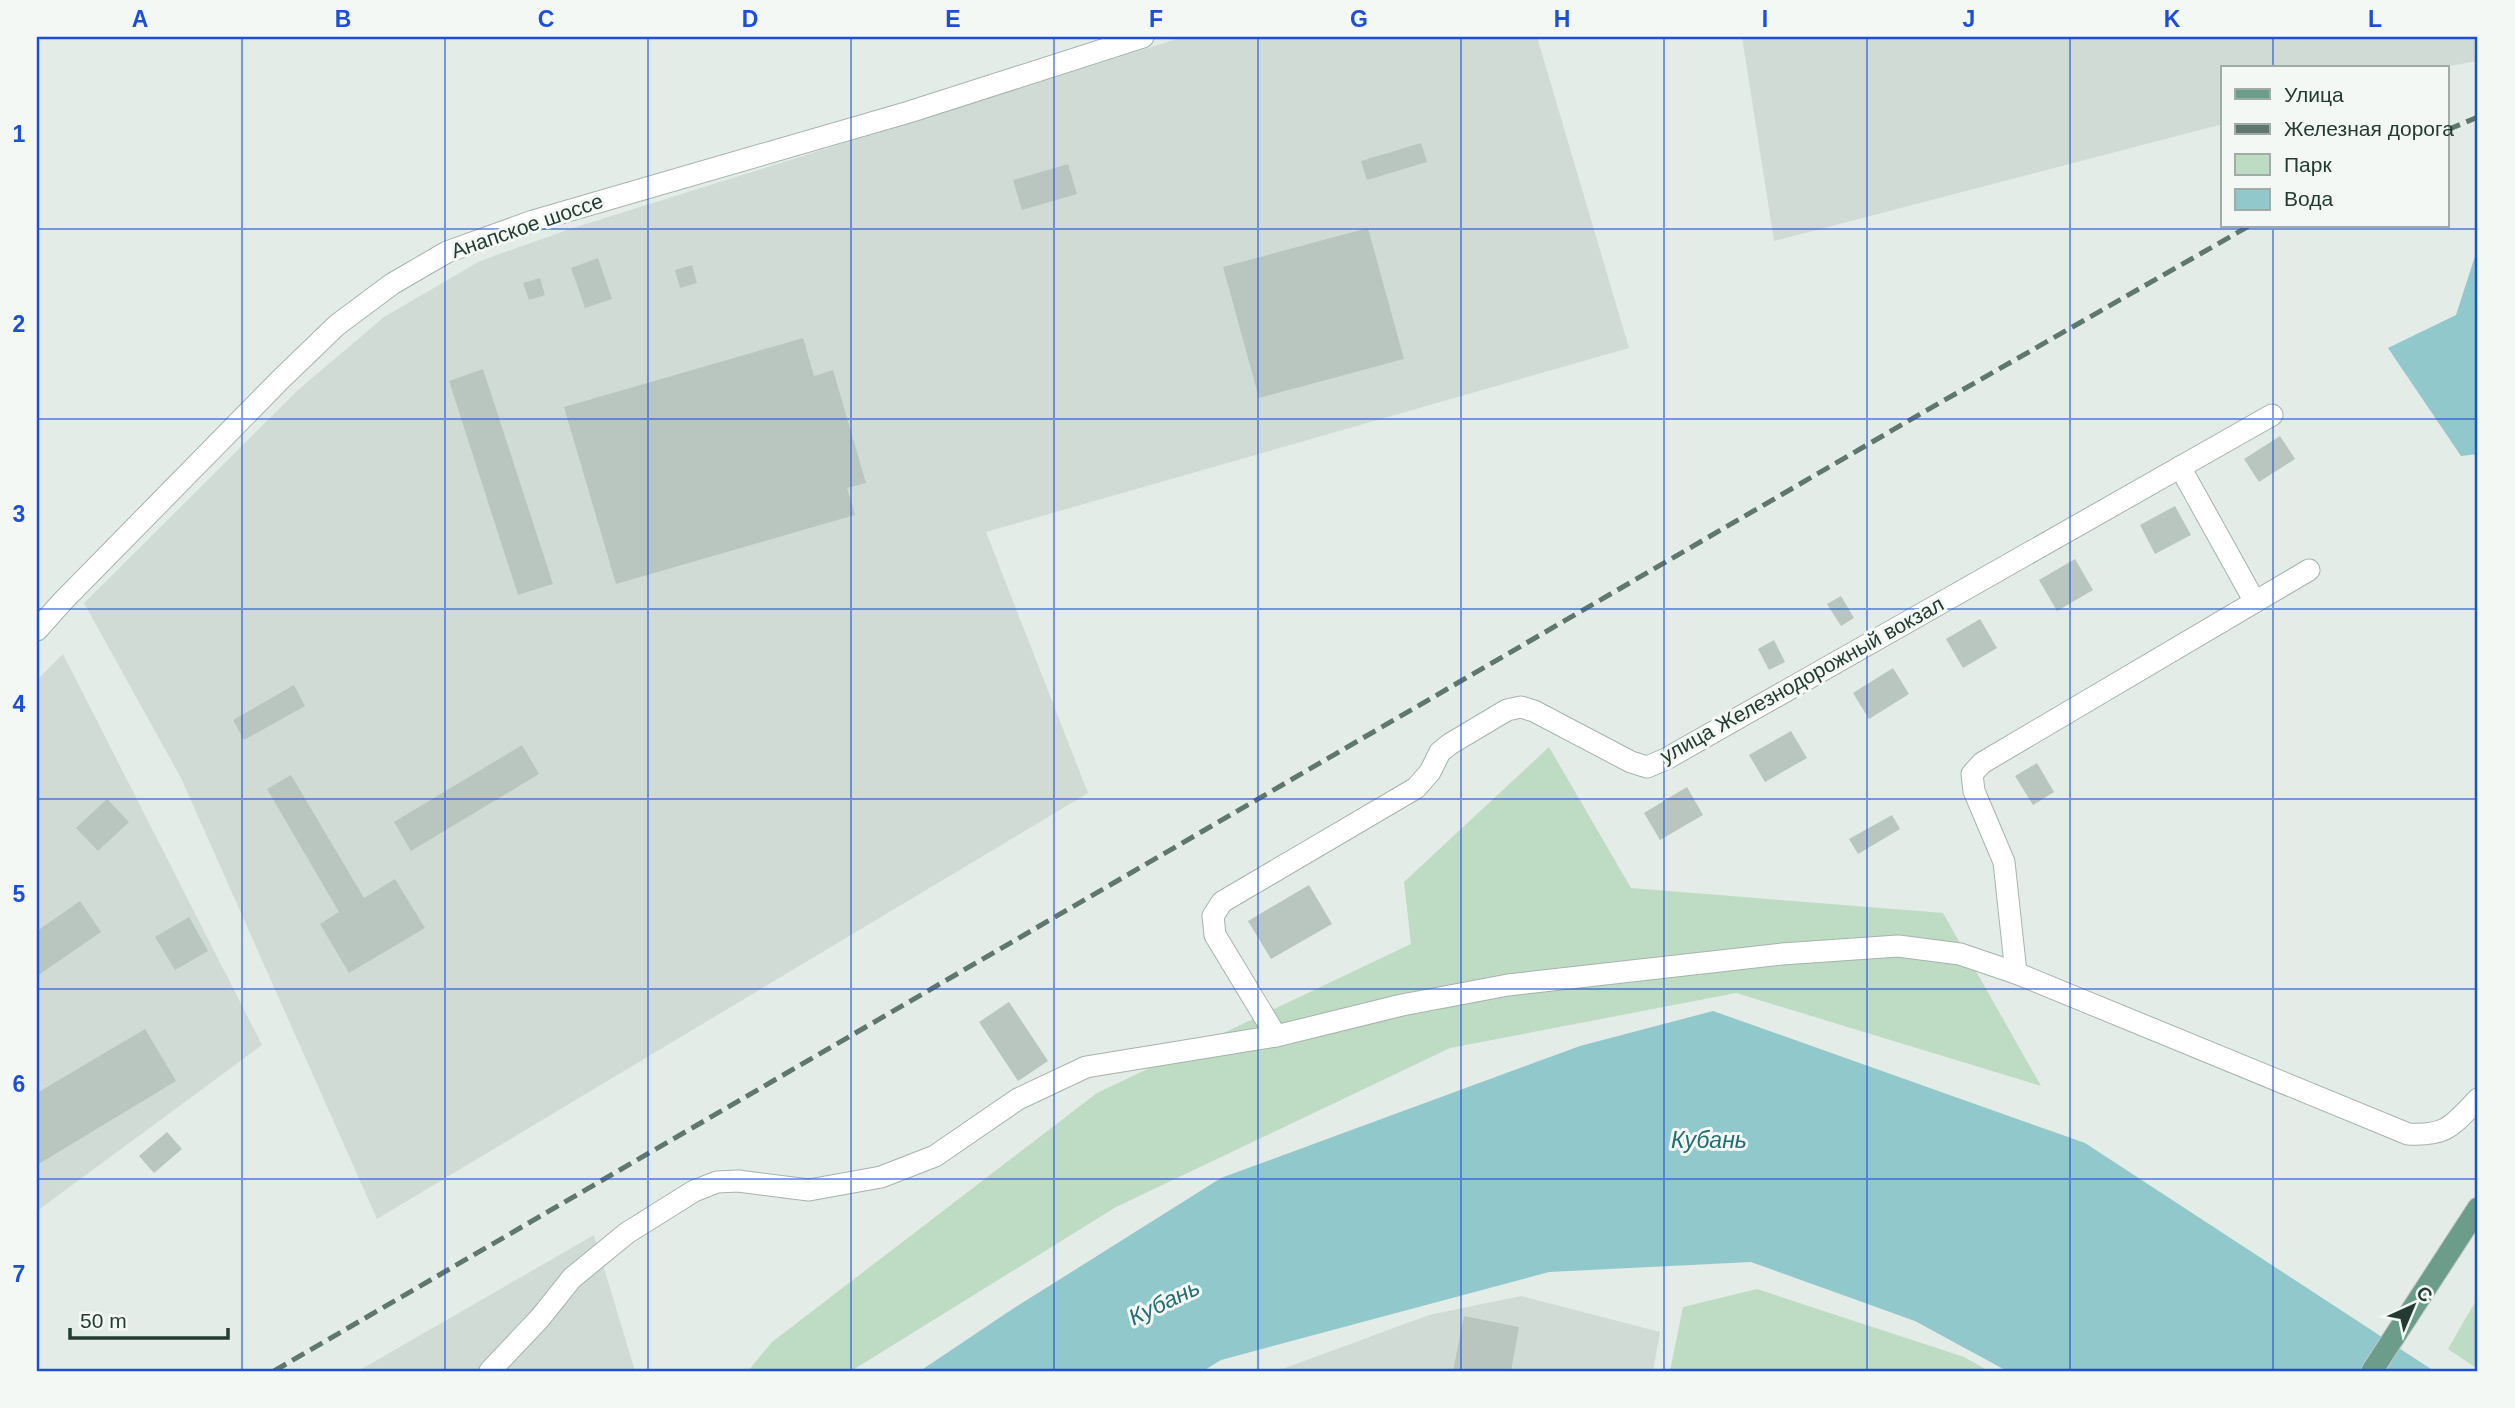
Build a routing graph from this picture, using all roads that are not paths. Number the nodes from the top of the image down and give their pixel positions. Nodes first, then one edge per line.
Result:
1 (1143, 37) edge
2 (2272, 415) dead end
3 (2180, 467) junction
4 (2309, 570) dead end
5 (2255, 602) junction
6 (37, 630) edge
7 (2016, 973) junction
8 (1276, 1036) junction
9 (2478, 1099) edge
10 (2478, 1208) edge
11 (490, 1371) edge
12 (2372, 1371) edge

1 - 6 street, Анапское шоссе
2 - 3 street, улица Железнодорожный вокзал
3 - 5 street
3 - 8 street, улица Железнодорожный вокзал
4 - 5 street
5 - 7 street
7 - 8 street
7 - 9 street
8 - 11 street
10 - 12 main road

